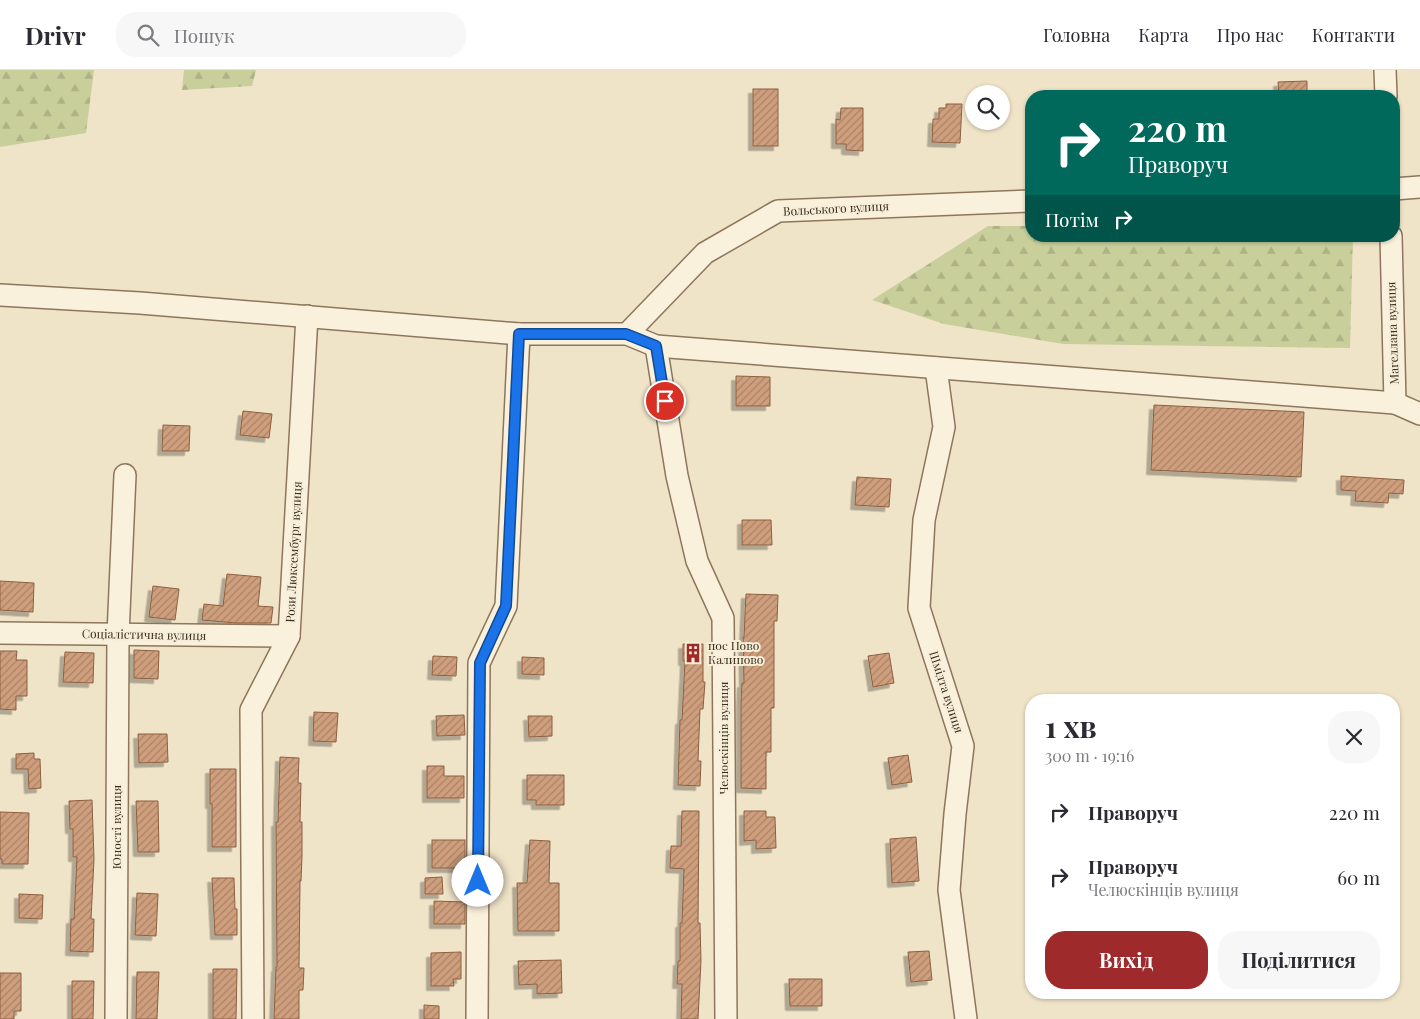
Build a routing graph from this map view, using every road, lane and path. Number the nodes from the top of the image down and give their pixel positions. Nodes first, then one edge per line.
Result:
1 (1385, 70) edge
2 (1386, 90) edge
3 (1420, 187) edge
4 (1400, 189) edge
5 (1025, 201) edge
6 (1391, 242) edge
7 (0, 295) edge
8 (306, 316) junction
9 (519, 334) junction
10 (626, 334) junction
11 (656, 346) junction
12 (936, 368) junction
13 (1395, 403) junction
14 (1420, 414) edge
15 (125, 474) dead end
16 (0, 633) edge
17 (118, 634) junction
18 (289, 636) junction
19 (116, 1019) edge
20 (253, 1019) edge
21 (477, 1019) edge
22 (726, 1019) edge
23 (966, 1019) edge

1 - 2 street
3 - 4 street
5 - 10 street, Вольського вулиця
6 - 13 street, Магеллана вулиця
7 - 8 street
8 - 9 street
8 - 18 street, Рози Люксембург вулиця
9 - 10 street
9 - 21 street
10 - 11 street
11 - 12 street
11 - 22 street, Челюскінців вулиця
12 - 13 street
12 - 23 street, Шмідта вулиця
13 - 14 street, Магеллана вулиця
15 - 17 street, Юності вулиця
16 - 17 street, Соціалістична вулиця
17 - 18 street, Соціалістична вулиця
17 - 19 street, Юності вулиця
18 - 20 street, Рози Люксембург вулиця

